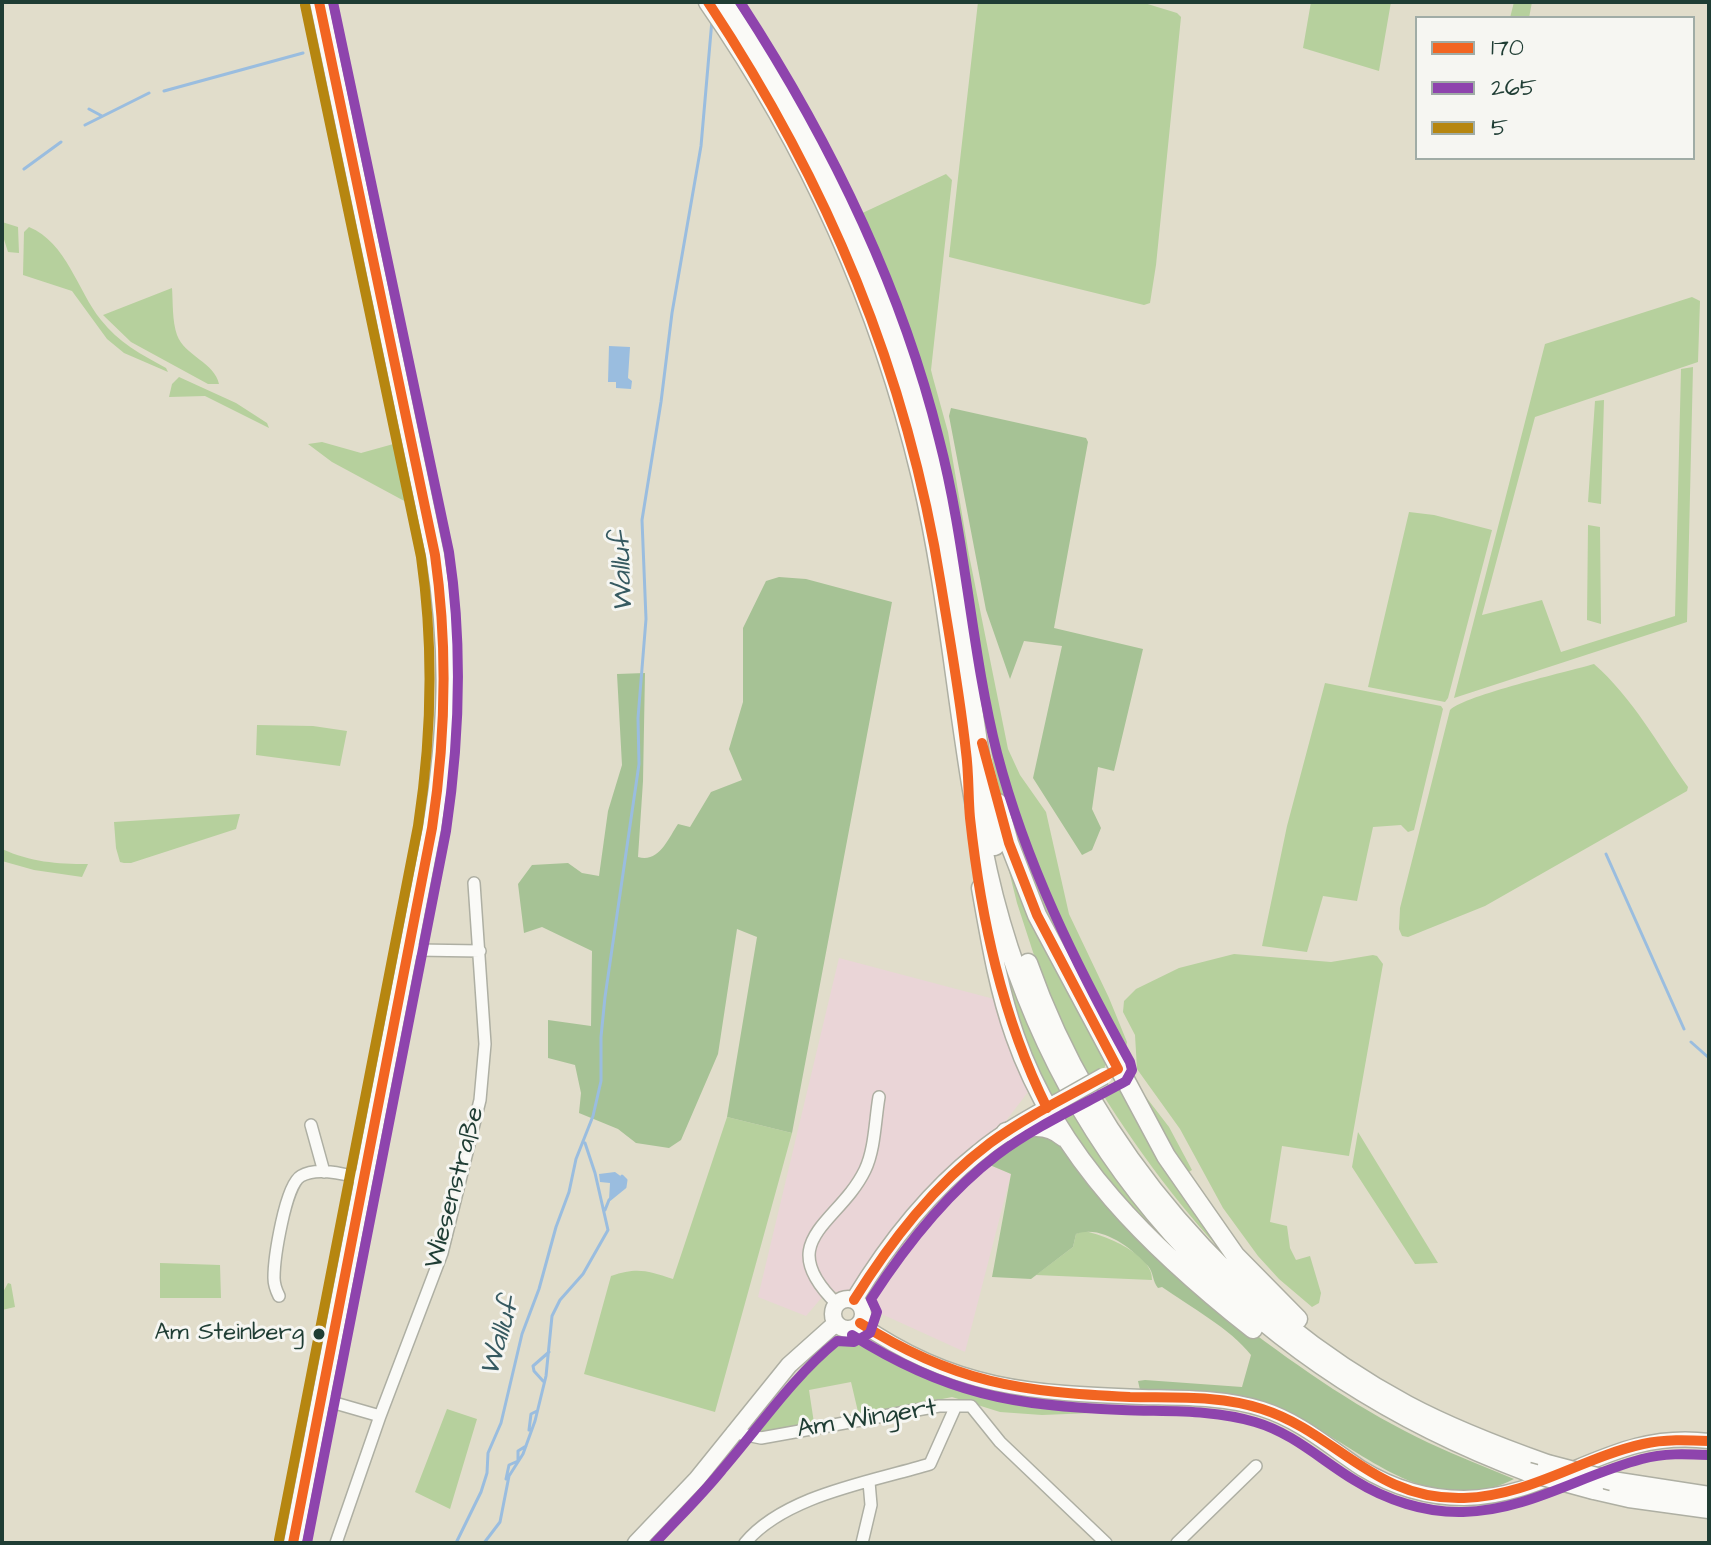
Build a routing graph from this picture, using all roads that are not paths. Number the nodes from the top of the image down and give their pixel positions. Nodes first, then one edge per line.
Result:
1 (319, 2) edge
2 (708, 2) edge
3 (723, 2) edge
4 (848, 238) junction
5 (972, 703) junction
6 (967, 759) junction
7 (474, 883) dead end
8 (417, 950) dead end
9 (480, 951) junction
10 (1111, 1073) junction
11 (879, 1097) dead end
12 (1053, 1105) junction
13 (311, 1125) dead end
14 (1006, 1132) junction
15 (1068, 1141) junction
16 (324, 1172) junction
17 (363, 1178) junction
18 (279, 1296) dead end
19 (854, 1300) junction
20 (837, 1304) junction
21 (836, 1323) junction
22 (860, 1323) junction
23 (1368, 1397) junction
24 (321, 1399) junction
25 (1407, 1405) junction
26 (955, 1408) junction
27 (380, 1416) junction
28 (732, 1432) junction
29 (1709, 1441) edge
30 (1256, 1466) dead end
31 (869, 1482) junction
32 (1709, 1496) edge
33 (1709, 1509) edge
34 (293, 1543) edge
35 (336, 1543) edge
36 (636, 1543) edge
37 (745, 1543) edge
38 (862, 1543) edge
39 (1106, 1543) edge
40 (1177, 1543) edge

1 - 17 main road
2 - 4 main road
3 - 4 main road
4 - 5 main road
4 - 6 main road
5 - 10 main road
5 - 25 main road
6 - 12 main road
6 - 23 main road
7 - 9 street, Wiesenstraße
8 - 9 street
9 - 27 street, Wiesenstraße
10 - 12 main road, bridge
10 - 25 main road
11 - 20 street
12 - 14 main road
12 - 15 main road
13 - 16 street
14 - 15 main road
14 - 19 main road
15 - 23 main road
16 - 17 street
16 - 18 street
17 - 24 main road
19 - 20 main road
19 - 22 main road
20 - 21 main road
21 - 22 main road
21 - 28 main road
22 - 29 street
23 - 33 main road, bridge
24 - 27 street
24 - 34 main road
25 - 32 main road, bridge
26 - 28 street, Am Wingert
26 - 31 street
26 - 39 street
27 - 35 street, Wiesenstraße
28 - 36 main road
30 - 40 street
31 - 37 street
31 - 38 street

